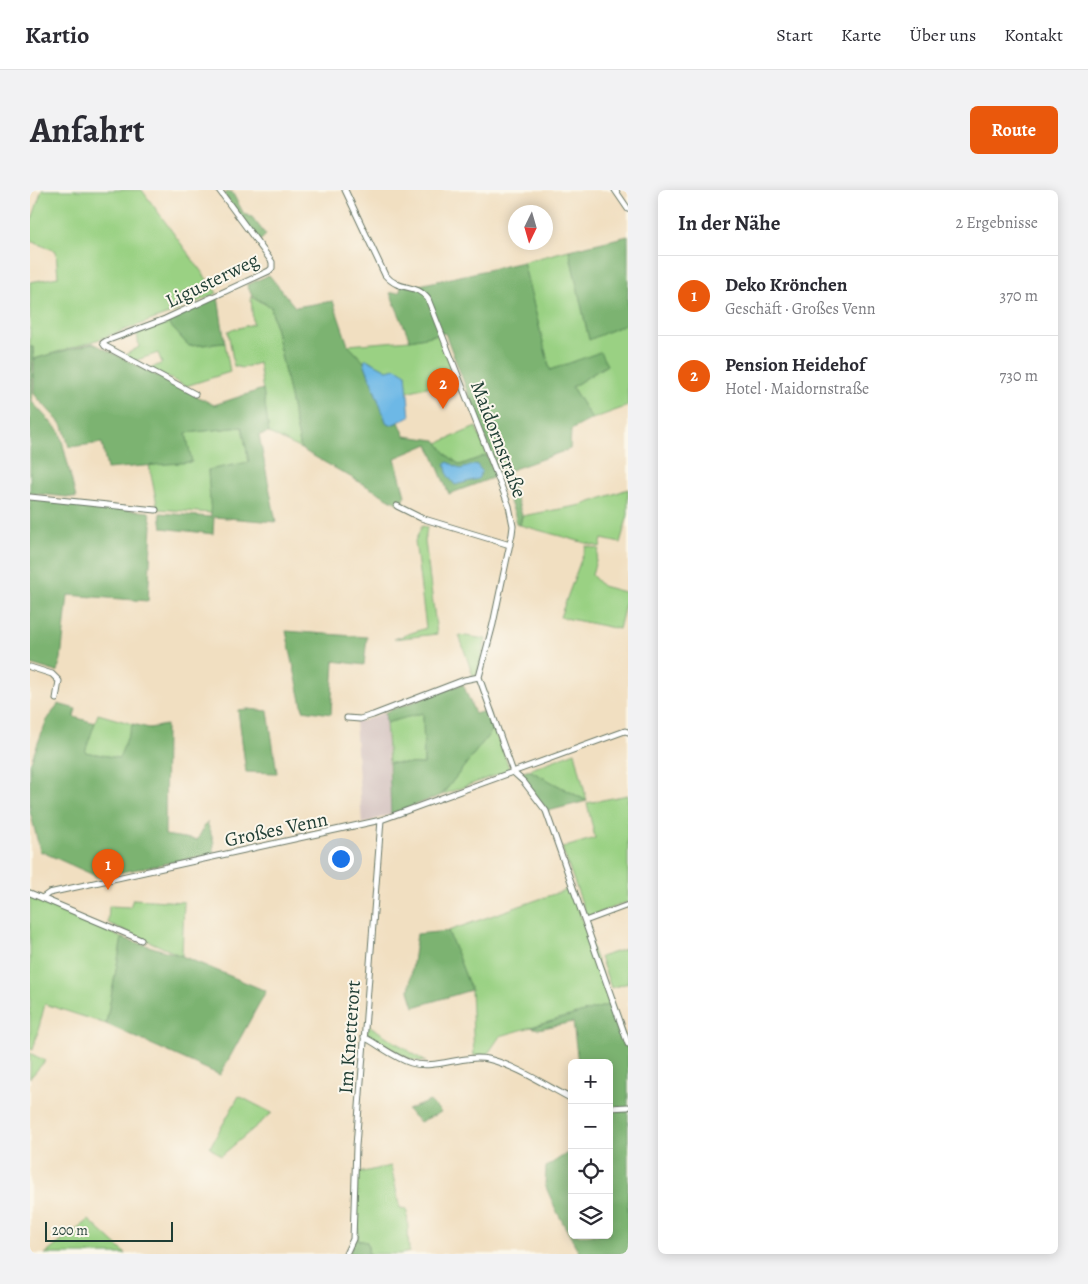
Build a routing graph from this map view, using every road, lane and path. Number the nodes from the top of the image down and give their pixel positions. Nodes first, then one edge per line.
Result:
1 (219, 190) edge
2 (345, 190) edge
3 (615, 190) edge
4 (628, 209) edge
5 (195, 394) dead end
6 (30, 497) edge
7 (397, 506) dead end
8 (156, 510) dead end
9 (510, 545) junction
10 (30, 667) edge
11 (479, 677) junction
12 (56, 700) dead end
13 (347, 718) dead end
14 (628, 732) edge
15 (513, 772) junction
16 (381, 820) junction
17 (30, 892) edge
18 (42, 898) junction
19 (628, 904) edge
20 (585, 921) junction
21 (141, 940) dead end
22 (364, 1037) junction
23 (628, 1044) edge
24 (568, 1096) edge
25 (628, 1107) edge
26 (613, 1108) edge
27 (346, 1254) edge

1 - 5 street, Ligusterweg
2 - 9 street, Maidornstraße
3 - 4 street
6 - 8 street
7 - 9 street
9 - 11 street, Maidornstraße
10 - 12 street
11 - 13 street
11 - 15 street
14 - 15 street, Großes Venn
15 - 16 street, Großes Venn
15 - 20 street
16 - 18 street, Großes Venn
16 - 22 street, Im Knetterort
17 - 18 street
18 - 21 street
19 - 20 street
20 - 23 street
22 - 24 street
22 - 27 street, Im Knetterort
25 - 26 street

